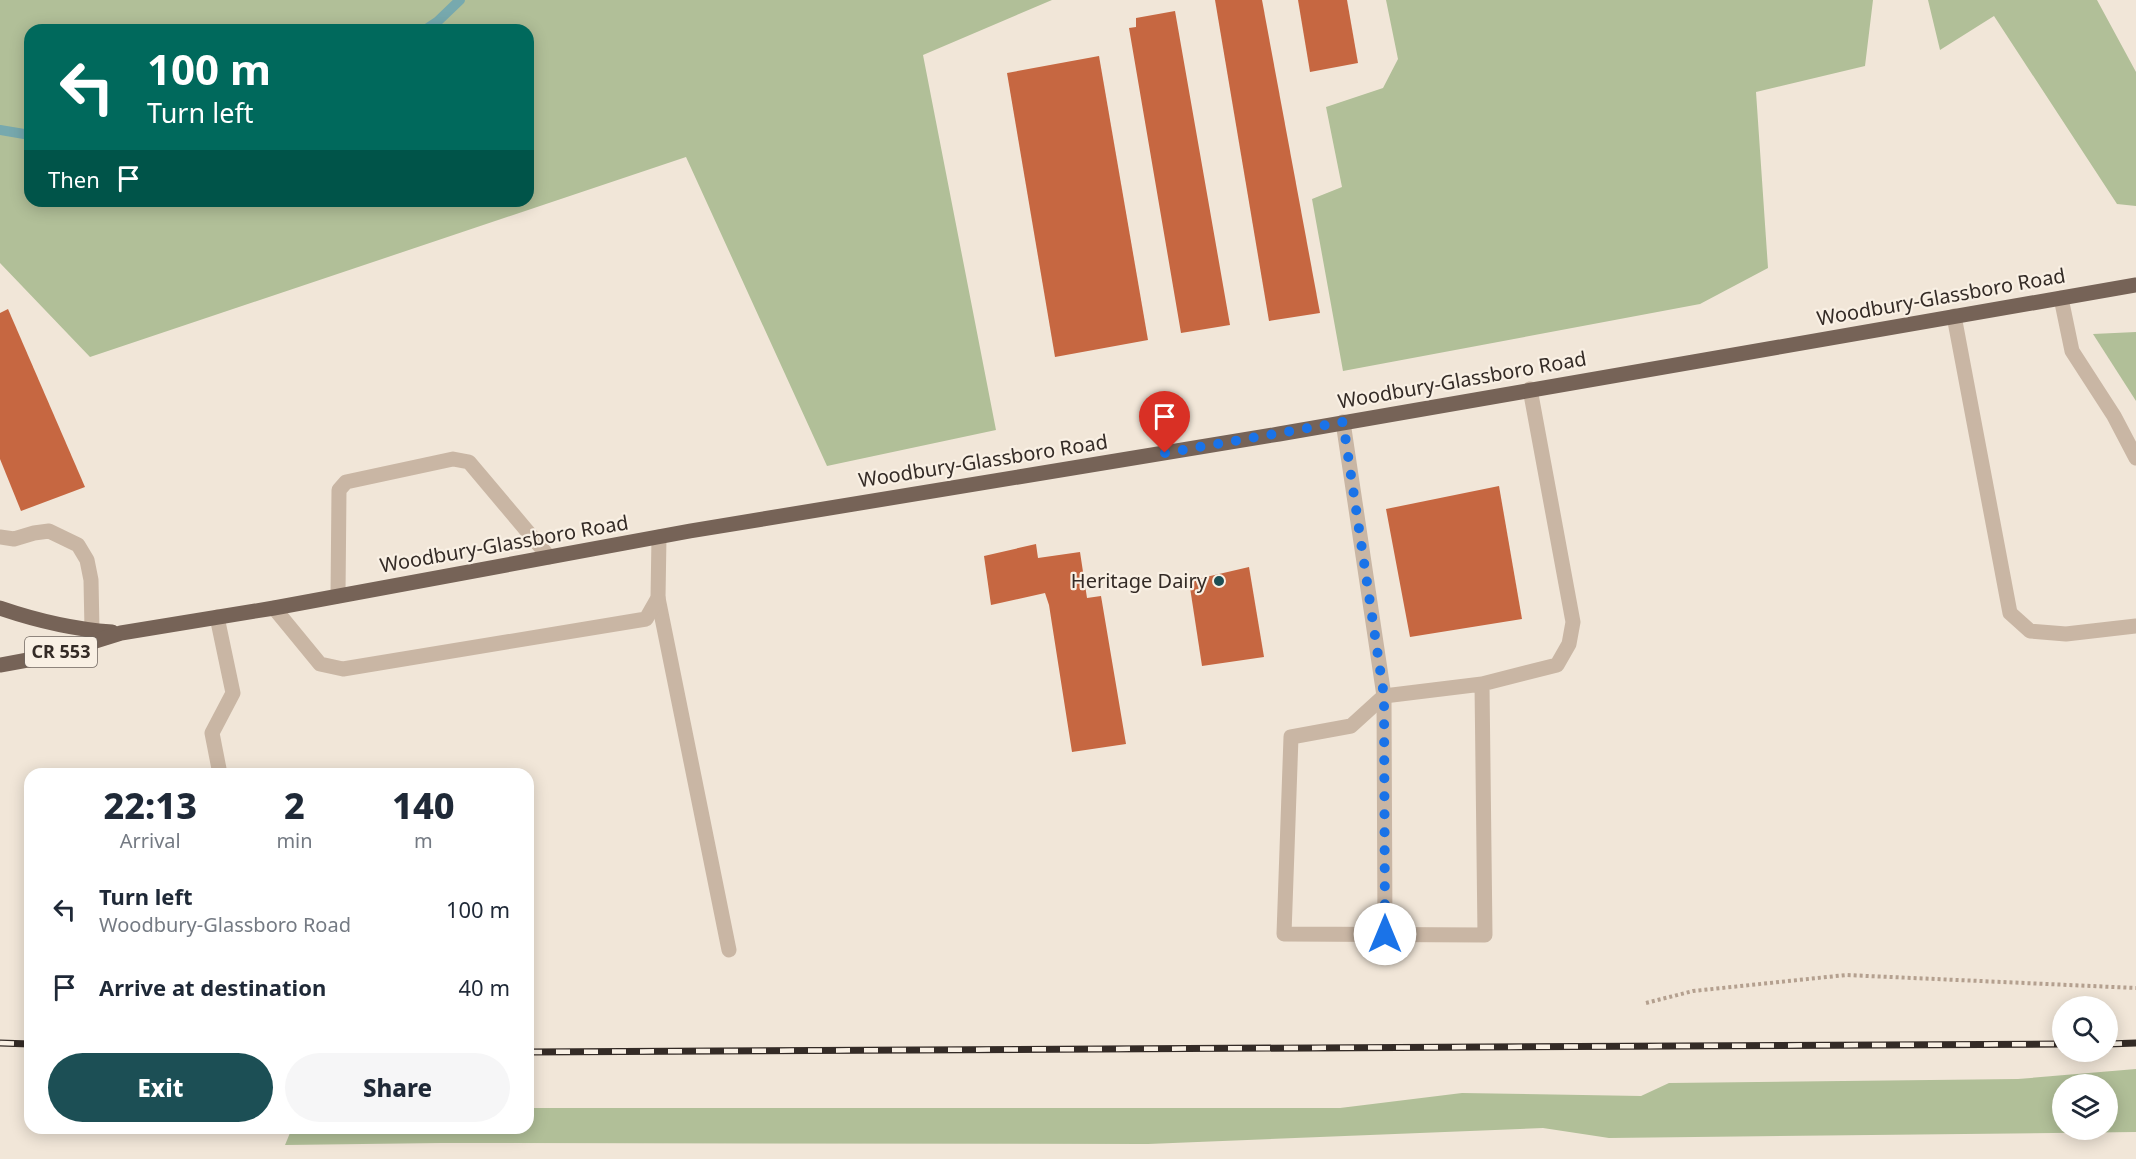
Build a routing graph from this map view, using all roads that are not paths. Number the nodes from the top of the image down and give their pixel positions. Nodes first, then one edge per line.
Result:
1 (2136, 285) edge
2 (2061, 298) junction
3 (1954, 316) junction
4 (1530, 389) junction
5 (1343, 422) junction
6 (2136, 458) edge
7 (0, 537) edge
8 (659, 537) junction
9 (549, 557) junction
10 (338, 596) junction
11 (658, 598) junction
12 (0, 608) edge
13 (274, 608) junction
14 (217, 617) junction
15 (2136, 626) edge
16 (92, 630) junction
17 (121, 633) junction
18 (0, 665) edge
19 (1482, 684) junction
20 (1384, 696) junction
21 (219, 768) edge
22 (1385, 934) junction
23 (729, 950) dead end

1 - 2 main road, Woodbury-Glassboro Road / CR 553
2 - 3 main road, Woodbury-Glassboro Road / CR 553
2 - 6 lane
3 - 4 main road, Woodbury-Glassboro Road / CR 553
3 - 15 lane
4 - 5 main road, Woodbury-Glassboro Road / CR 553
4 - 19 lane
5 - 8 main road, Woodbury-Glassboro Road / CR 553
5 - 20 lane
7 - 16 lane
8 - 9 main road, Woodbury-Glassboro Road / CR 553
8 - 11 lane
9 - 10 main road, Woodbury-Glassboro Road / CR 553
9 - 10 lane
10 - 13 main road, Woodbury-Glassboro Road / CR 553
11 - 13 lane
11 - 23 lane
12 - 16 main road, Woodbury-Glassboro Road / CR 553
13 - 14 main road, Woodbury-Glassboro Road / CR 553
14 - 17 main road, Woodbury-Glassboro Road / CR 553
14 - 21 lane
16 - 17 main road, Woodbury-Glassboro Road / CR 553
17 - 18 main road, Woodbury-Glassboro Road / CR 553
19 - 20 lane
19 - 22 lane
20 - 22 lane
20 - 22 lane

